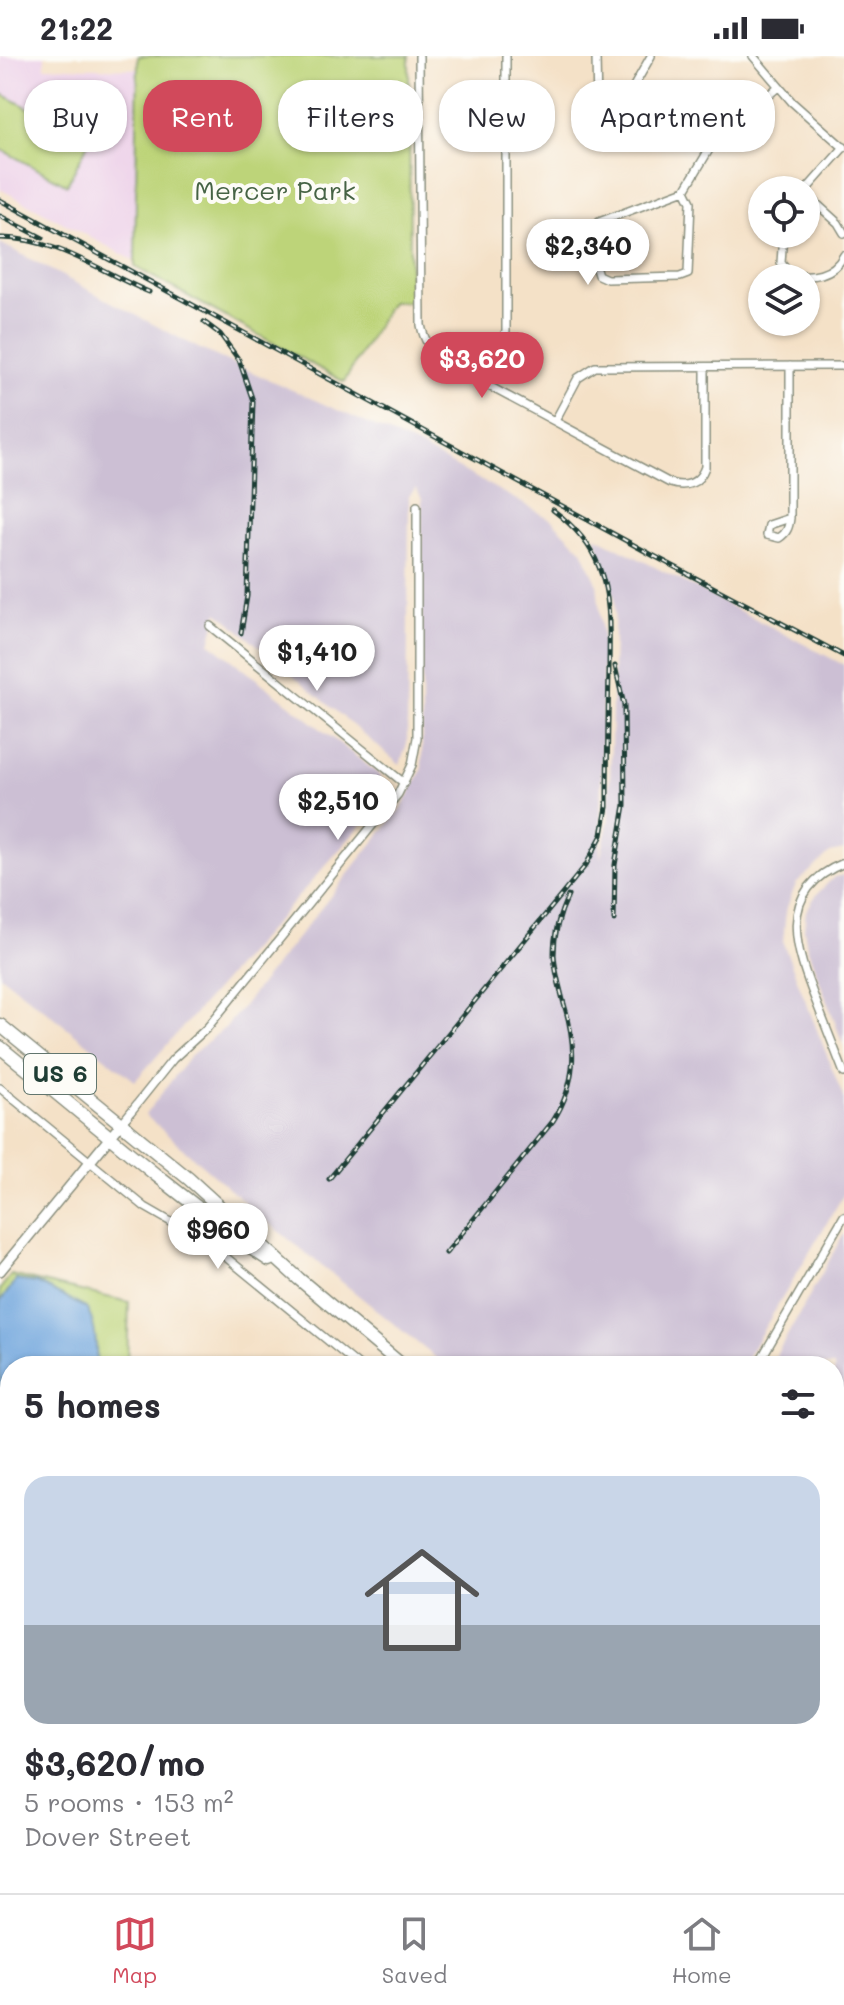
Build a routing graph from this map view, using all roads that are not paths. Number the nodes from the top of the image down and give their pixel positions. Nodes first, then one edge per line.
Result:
1 (419, 56) edge
2 (506, 56) edge
3 (596, 56) edge
4 (651, 56) edge
5 (753, 56) edge
6 (778, 87) junction
7 (844, 147) edge
8 (820, 176) edge
9 (685, 190) junction
10 (820, 206) edge
11 (844, 233) edge
12 (782, 248) edge
13 (844, 255) edge
14 (790, 366) junction
15 (844, 366) edge
16 (705, 367) junction
17 (483, 382) junction
18 (555, 421) junction
19 (417, 506) dead end
20 (790, 518) dead end
21 (210, 626) dead end
22 (404, 783) junction
23 (844, 863) edge
24 (0, 1025) edge
25 (0, 1047) edge
26 (844, 1073) edge
27 (0, 1088) edge
28 (121, 1124) junction
29 (110, 1136) junction
30 (89, 1161) junction
31 (844, 1216) edge
32 (0, 1271) edge
33 (299, 1279) junction
34 (347, 1356) edge
35 (386, 1356) edge
36 (763, 1356) edge

1 - 17 street
2 - 17 street
3 - 4 street
5 - 6 street
6 - 7 street
6 - 9 street
7 - 8 street
9 - 9 street
10 - 11 street
12 - 13 street
14 - 15 street
14 - 16 street
14 - 20 street
16 - 18 street
16 - 18 street
17 - 18 street
19 - 22 street
21 - 22 street
22 - 28 street
23 - 26 street
24 - 28 main road, US 6
25 - 29 main road, US 6
27 - 30 street
28 - 29 street
28 - 33 main road, US 6
29 - 30 street
29 - 33 main road, US 6
30 - 32 street
30 - 34 street
31 - 36 street
33 - 35 main road, US 6

